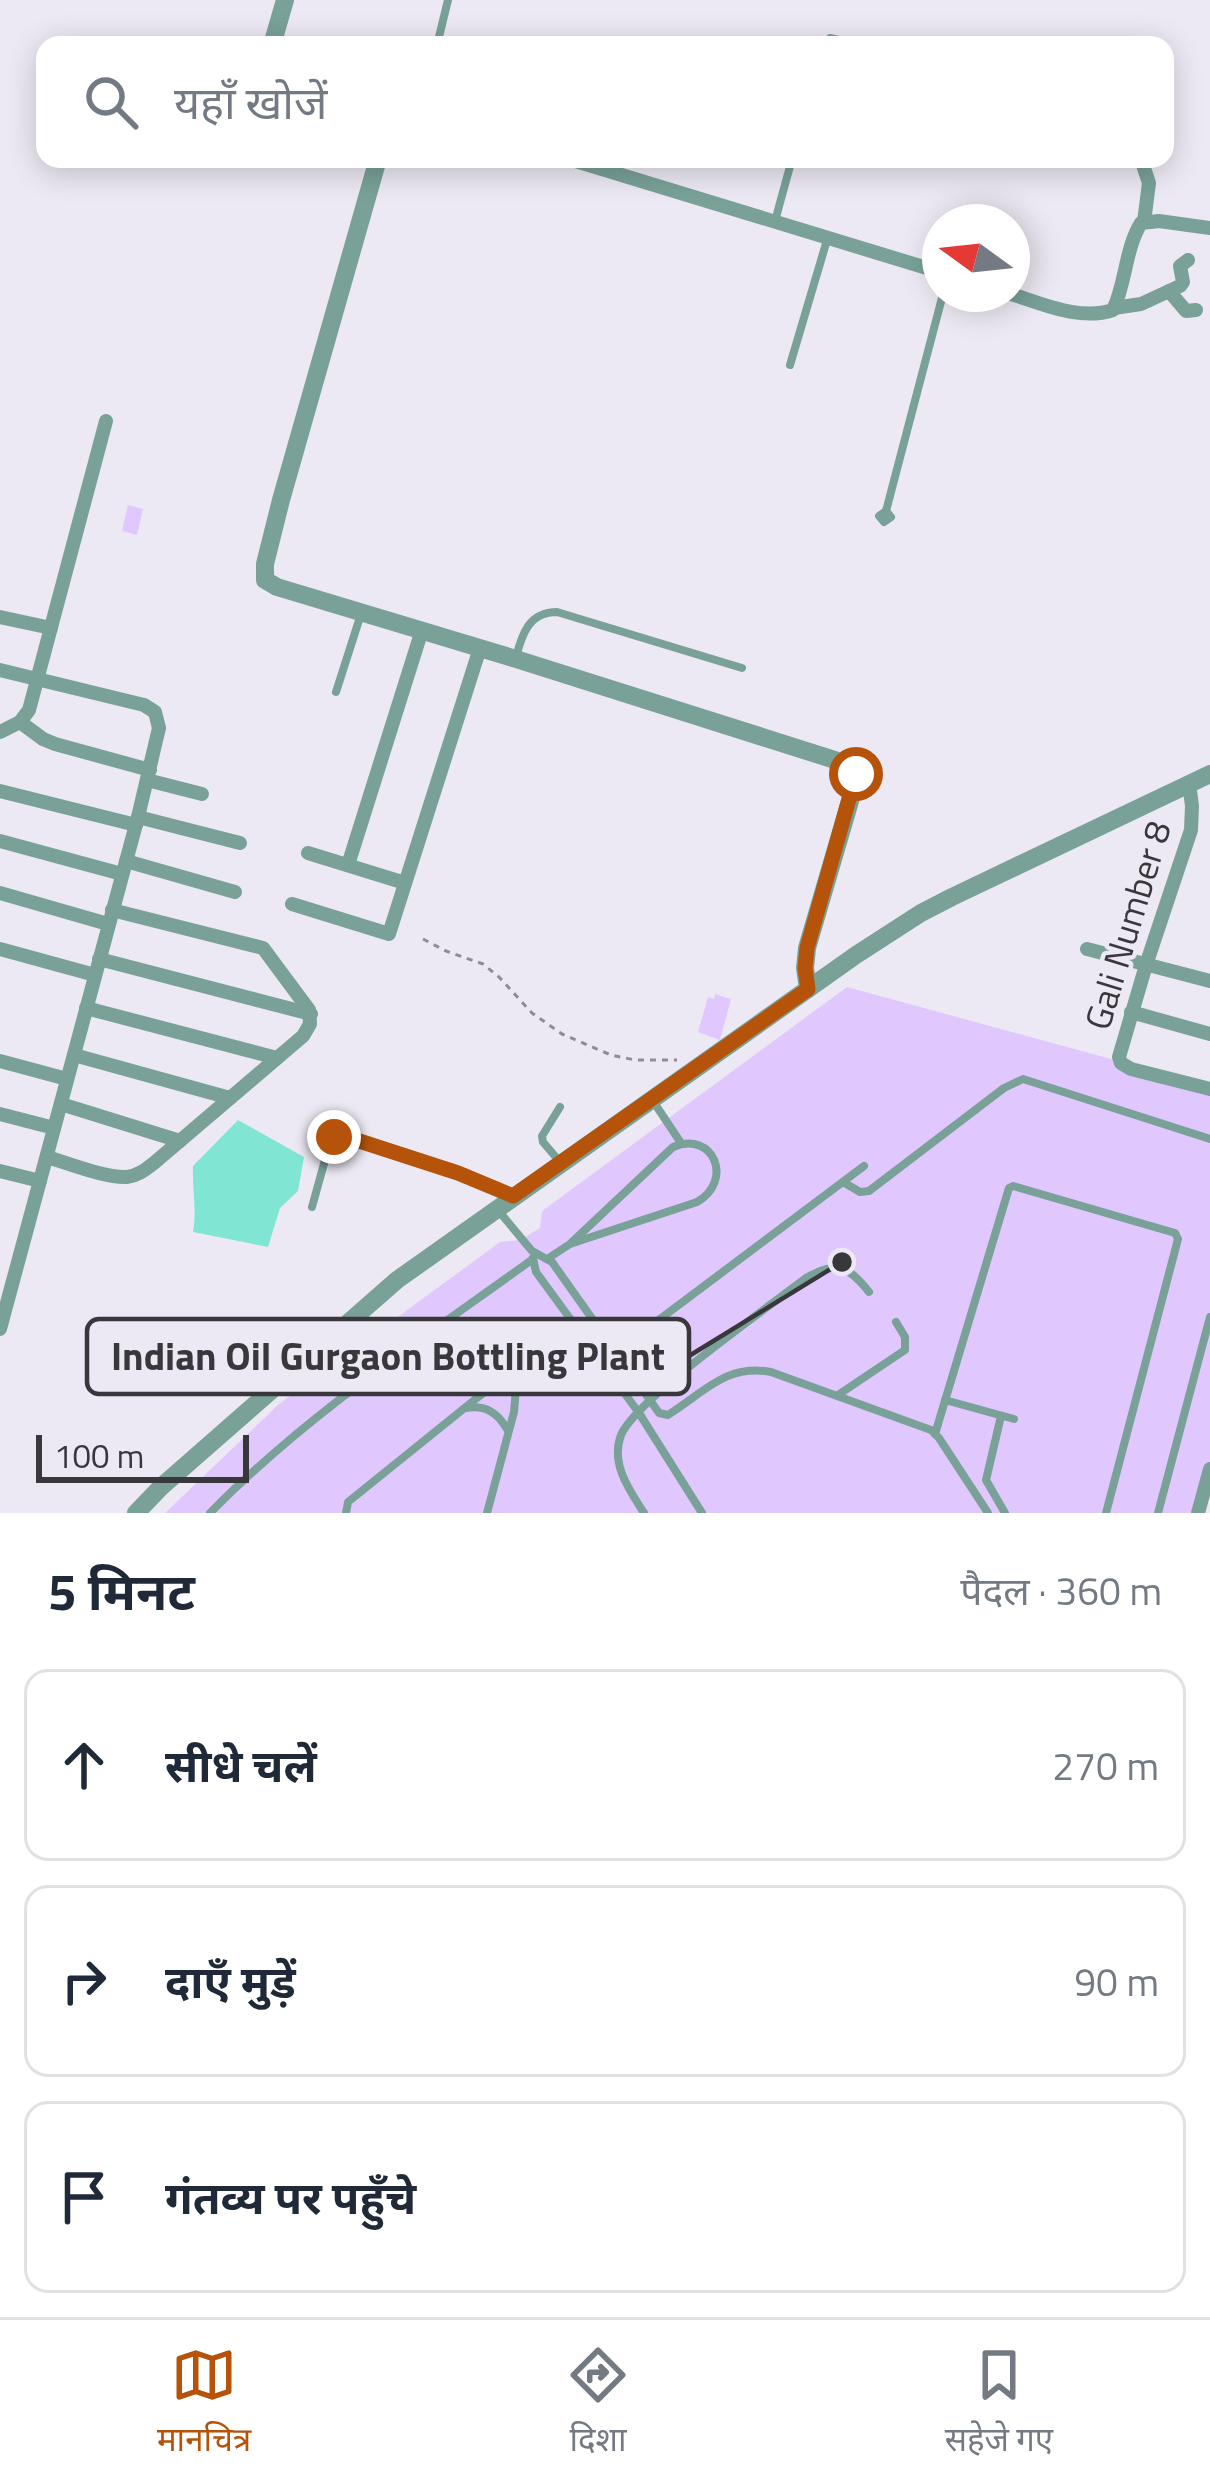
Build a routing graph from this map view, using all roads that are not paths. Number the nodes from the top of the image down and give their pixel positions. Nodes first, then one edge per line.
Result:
1 (285, 0) edge
2 (448, 0) edge
3 (275, 36) edge
4 (438, 36) edge
5 (376, 168) edge
6 (599, 168) edge
7 (789, 168) edge
8 (1144, 168) edge
9 (775, 220) junction
10 (1144, 222) junction
11 (1210, 228) edge
12 (828, 237) junction
13 (1188, 260) dead end
14 (922, 266) edge
15 (1169, 291) junction
16 (1030, 300) edge
17 (1114, 308) junction
18 (1196, 310) dead end
19 (938, 312) edge
20 (790, 365) dead end
21 (106, 421) dead end
22 (886, 511) dead end
23 (362, 612) junction
24 (0, 617) edge
25 (51, 628) junction
26 (422, 630) junction
27 (480, 648) junction
28 (516, 659) junction
29 (742, 668) dead end
30 (0, 670) edge
31 (37, 679) junction
32 (336, 692) dead end
33 (20, 722) junction
34 (0, 732) edge
35 (1210, 773) edge
36 (148, 775) junction
37 (1189, 783) junction
38 (0, 790) edge
39 (202, 794) dead end
40 (137, 821) junction
41 (0, 841) edge
42 (240, 843) dead end
43 (308, 853) dead end
44 (348, 865) junction
45 (124, 868) junction
46 (405, 883) junction
47 (235, 892) dead end
48 (0, 893) edge
49 (292, 904) dead end
50 (110, 917) junction
51 (0, 949) edge
52 (1087, 949) dead end
53 (99, 959) junction
54 (1146, 964) junction
55 (95, 975) junction
56 (1210, 981) edge
57 (808, 989) junction
58 (86, 1007) junction
59 (1131, 1012) junction
60 (310, 1014) junction
61 (1210, 1034) edge
62 (74, 1055) junction
63 (277, 1058) junction
64 (0, 1061) edge
65 (68, 1079) junction
66 (1210, 1089) edge
67 (230, 1098) junction
68 (652, 1100) junction
69 (61, 1104) junction
70 (560, 1107) dead end
71 (0, 1114) edge
72 (54, 1128) junction
73 (1210, 1139) edge
74 (180, 1141) junction
75 (682, 1143) junction
76 (46, 1157) junction
77 (561, 1163) junction
78 (864, 1166) dead end
79 (0, 1171) edge
80 (40, 1181) junction
81 (843, 1182) junction
82 (505, 1202) junction
83 (312, 1207) dead end
84 (569, 1244) junction
85 (532, 1255) junction
86 (547, 1259) junction
87 (869, 1292) dead end
88 (1210, 1317) edge
89 (896, 1322) dead end
90 (574, 1324) junction
91 (0, 1329) edge
92 (616, 1352) junction
93 (518, 1365) junction
94 (837, 1396) junction
95 (650, 1400) junction
96 (945, 1400) junction
97 (464, 1408) junction
98 (639, 1413) junction
99 (1001, 1416) junction
100 (1014, 1419) dead end
101 (508, 1432) junction
102 (935, 1434) junction
103 (1210, 1469) edge
104 (1003, 1512) edge
105 (136, 1513) edge
106 (210, 1513) edge
107 (346, 1513) edge
108 (488, 1513) edge
109 (644, 1513) edge
110 (702, 1513) edge
111 (988, 1513) edge
112 (1106, 1513) edge
113 (1158, 1513) edge
114 (1198, 1513) edge

1 - 3 street
2 - 4 lane
5 - 23 street
6 - 9 street
7 - 9 lane
8 - 10 street
9 - 12 street
10 - 11 street
10 - 17 street
12 - 14 street
12 - 20 lane
13 - 15 street
15 - 17 street
15 - 18 street
16 - 17 street
19 - 22 lane
21 - 25 street
23 - 26 street
23 - 32 lane
24 - 25 street
25 - 31 street
26 - 27 street
26 - 44 street
27 - 28 street
27 - 46 street
28 - 29 lane
28 - 57 street
30 - 31 street
31 - 33 street
31 - 36 street
33 - 34 street
33 - 36 street
35 - 37 street
36 - 39 street
36 - 40 street
37 - 54 street, Gali Number 8
37 - 57 street
38 - 40 street
40 - 42 street
40 - 45 street
41 - 45 street
43 - 44 street
44 - 46 street
45 - 47 street
45 - 50 street
46 - 49 street
48 - 50 street
50 - 53 street
50 - 60 street
51 - 55 street
52 - 54 street
53 - 55 street
53 - 60 street
54 - 56 street
54 - 59 street, Gali Number 8
55 - 58 street
57 - 68 street
58 - 62 street
58 - 63 street
59 - 61 street
59 - 66 street, Gali Number 8
60 - 63 street
62 - 65 street
62 - 67 street
63 - 67 street
64 - 65 street
65 - 69 street
67 - 74 street
68 - 75 lane
68 - 77 street
69 - 72 street
69 - 74 street
70 - 77 lane
71 - 72 street
72 - 76 street
73 - 81 lane
74 - 76 street
75 - 84 lane
75 - 84 lane
76 - 80 street
77 - 82 street
78 - 81 lane
79 - 80 street
80 - 91 street
81 - 92 lane
82 - 83 lane
82 - 85 lane
82 - 105 street
84 - 86 lane
85 - 86 lane
85 - 90 lane
85 - 106 lane
86 - 92 lane
87 - 95 lane
88 - 113 lane
89 - 94 lane
90 - 93 lane
90 - 98 lane
92 - 95 lane
93 - 97 lane
93 - 101 lane
94 - 95 lane
94 - 102 lane
95 - 98 lane
96 - 99 lane
96 - 102 lane
96 - 112 lane
97 - 101 lane
97 - 107 lane
98 - 109 lane
98 - 110 lane
99 - 100 lane
99 - 104 lane
101 - 108 lane
102 - 111 lane
103 - 114 street

